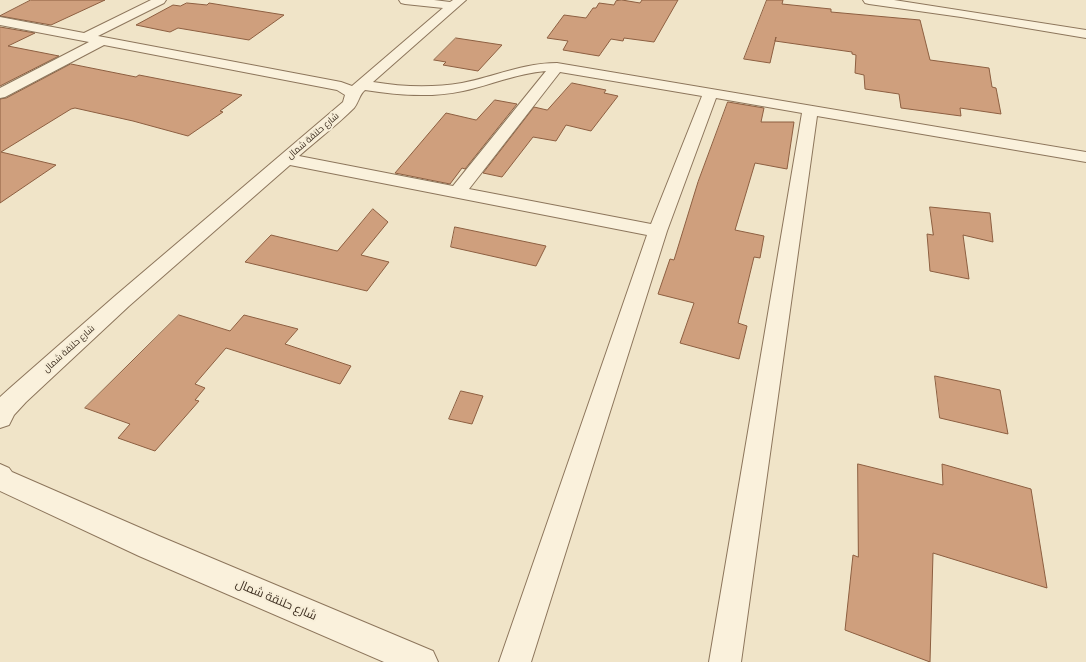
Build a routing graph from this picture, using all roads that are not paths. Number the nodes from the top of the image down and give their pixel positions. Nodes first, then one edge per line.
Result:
1 (160, 0) edge
2 (405, 0) edge
3 (869, 0) edge
4 (456, 3) edge
5 (0, 21) edge
6 (1086, 34) edge
7 (84, 38) junction
8 (101, 41) junction
9 (557, 67) junction
10 (357, 89) junction
11 (0, 94) edge
12 (710, 94) junction
13 (810, 111) junction
14 (1086, 157) edge
15 (287, 158) junction
16 (457, 192) junction
17 (658, 231) junction
18 (0, 418) edge
19 (0, 476) edge
20 (422, 662) edge
21 (515, 662) edge
22 (725, 662) edge

1 - 7 street
2 - 4 street
3 - 6 street
4 - 10 street, شارع حلنقة شمال
5 - 7 street
7 - 8 street
8 - 10 street
8 - 11 street
9 - 10 street
9 - 12 street
9 - 16 street
10 - 15 street, شارع حلنقة شمال
12 - 13 street
12 - 17 street
13 - 14 street
13 - 22 street
15 - 16 street
15 - 18 street, شارع حلنقة شمال
16 - 17 street
17 - 21 street
19 - 20 street, شارع حلنقة شمال

